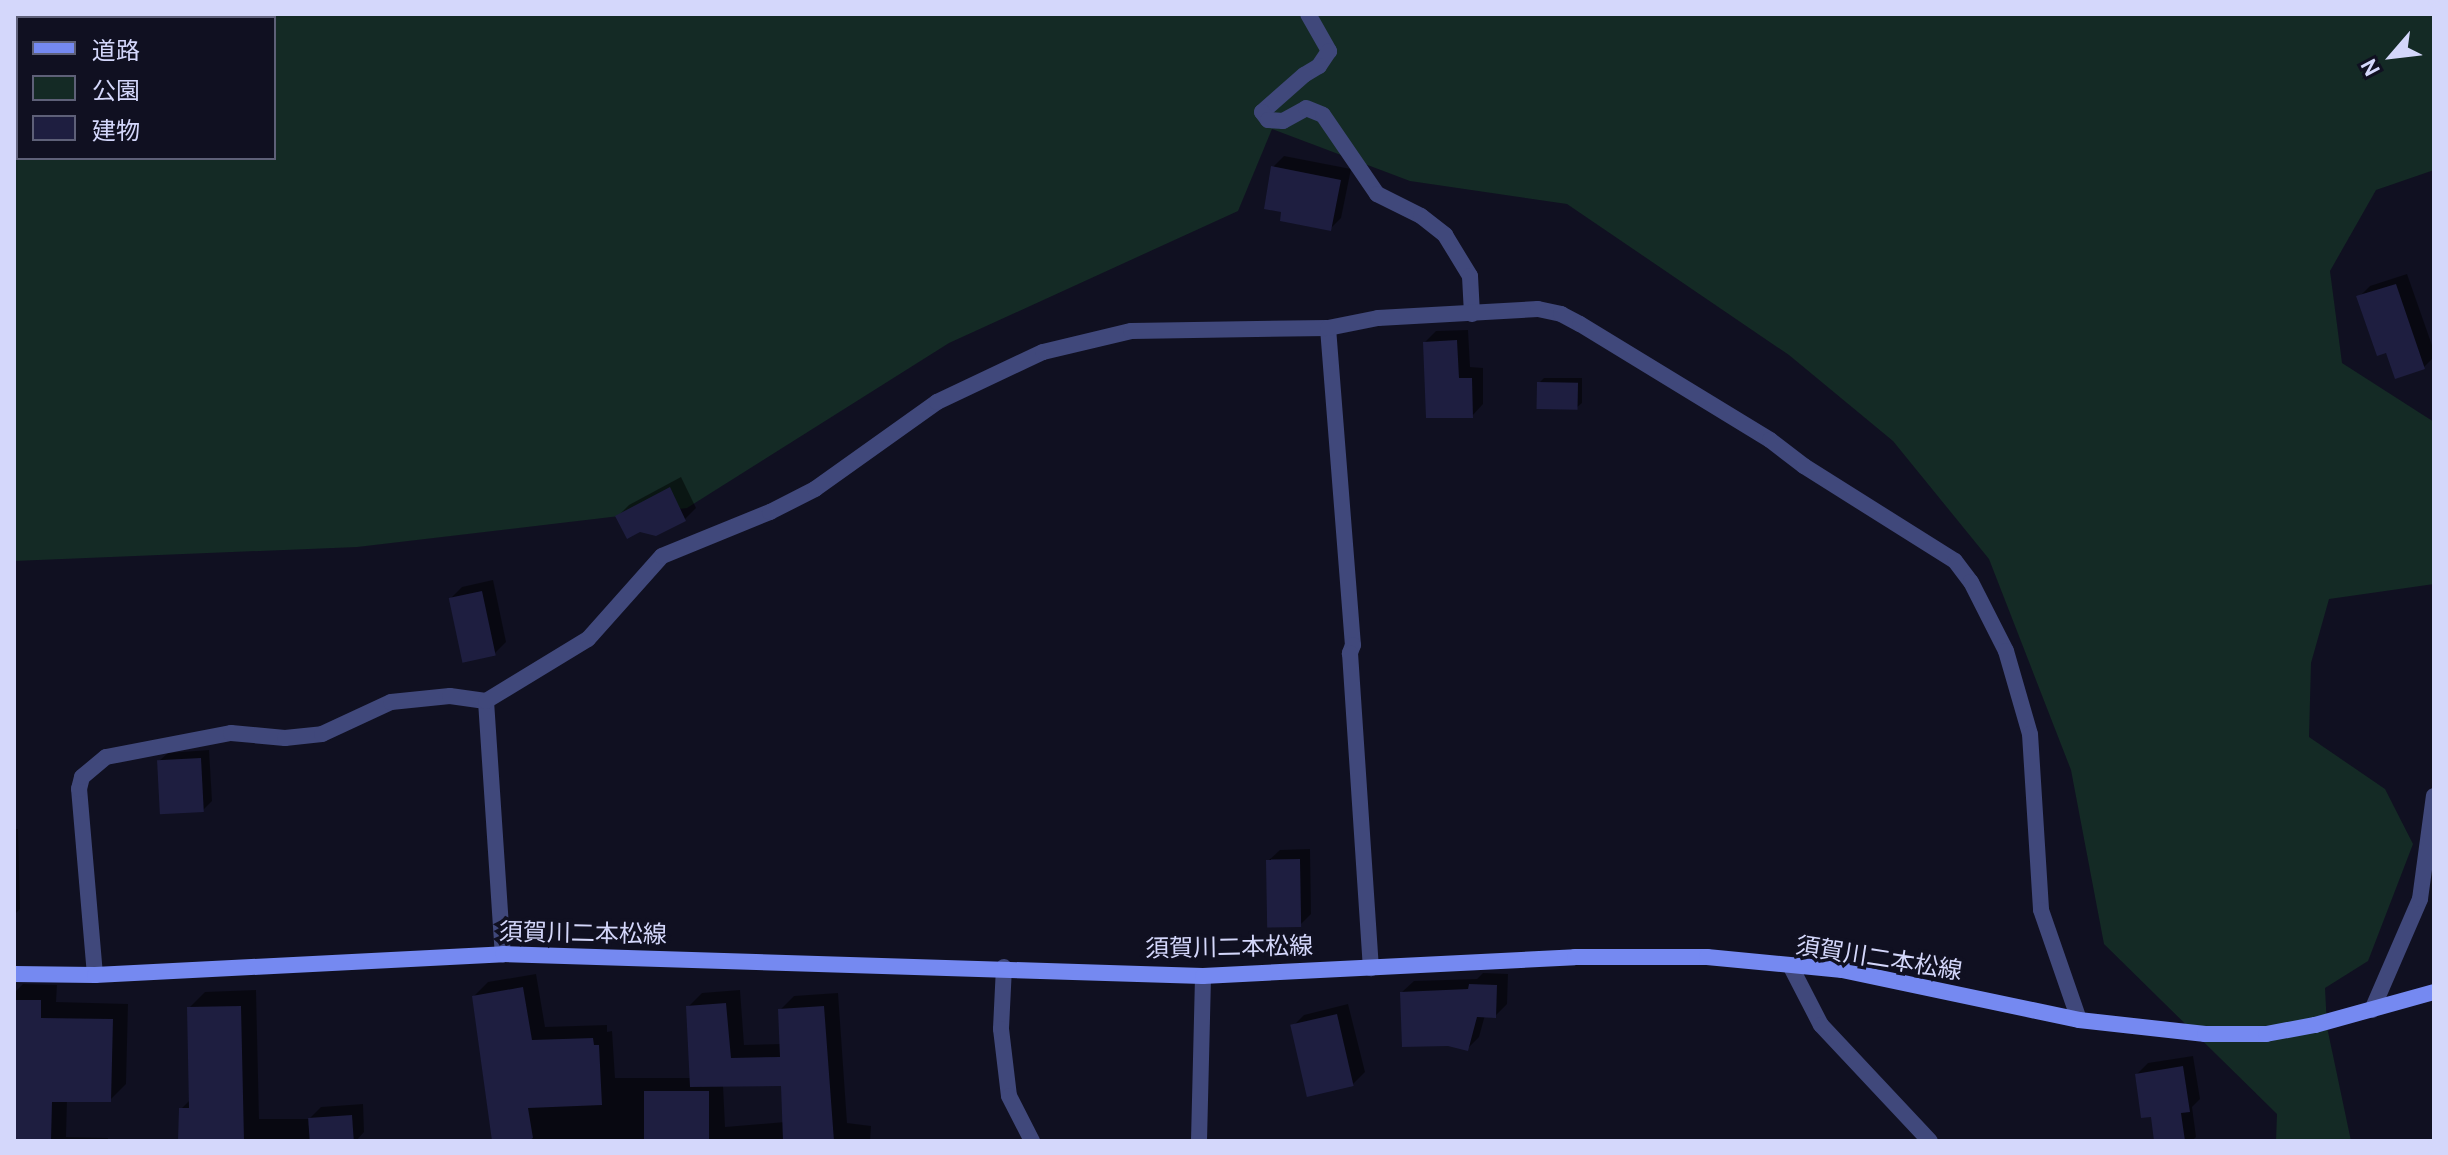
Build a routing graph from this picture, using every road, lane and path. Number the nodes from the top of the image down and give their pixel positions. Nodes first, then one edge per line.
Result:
1 (1308, 14) edge
2 (1472, 314) junction
3 (1328, 328) junction
4 (486, 701) junction
5 (2434, 796) edge
6 (503, 954) junction
7 (1004, 967) junction
8 (1791, 967) junction
9 (1371, 968) junction
10 (14, 974) edge
11 (95, 975) junction
12 (1203, 976) junction
13 (2434, 992) edge
14 (2372, 1010) junction
15 (2079, 1020) junction
16 (1032, 1141) edge
17 (1199, 1141) edge
18 (1930, 1141) edge

1 - 2 street
2 - 3 street
2 - 15 street
3 - 4 street
3 - 9 street
4 - 6 street
4 - 11 street
5 - 14 street
6 - 7 main road, 須賀川二本松線
6 - 11 main road, 須賀川二本松線
7 - 12 main road, 須賀川二本松線
7 - 16 street
8 - 9 main road, 須賀川二本松線
8 - 15 main road, 須賀川二本松線
8 - 18 street
9 - 12 main road, 須賀川二本松線
10 - 11 main road, 須賀川二本松線
12 - 17 street
13 - 14 main road, 須賀川二本松線
14 - 15 main road, 須賀川二本松線

